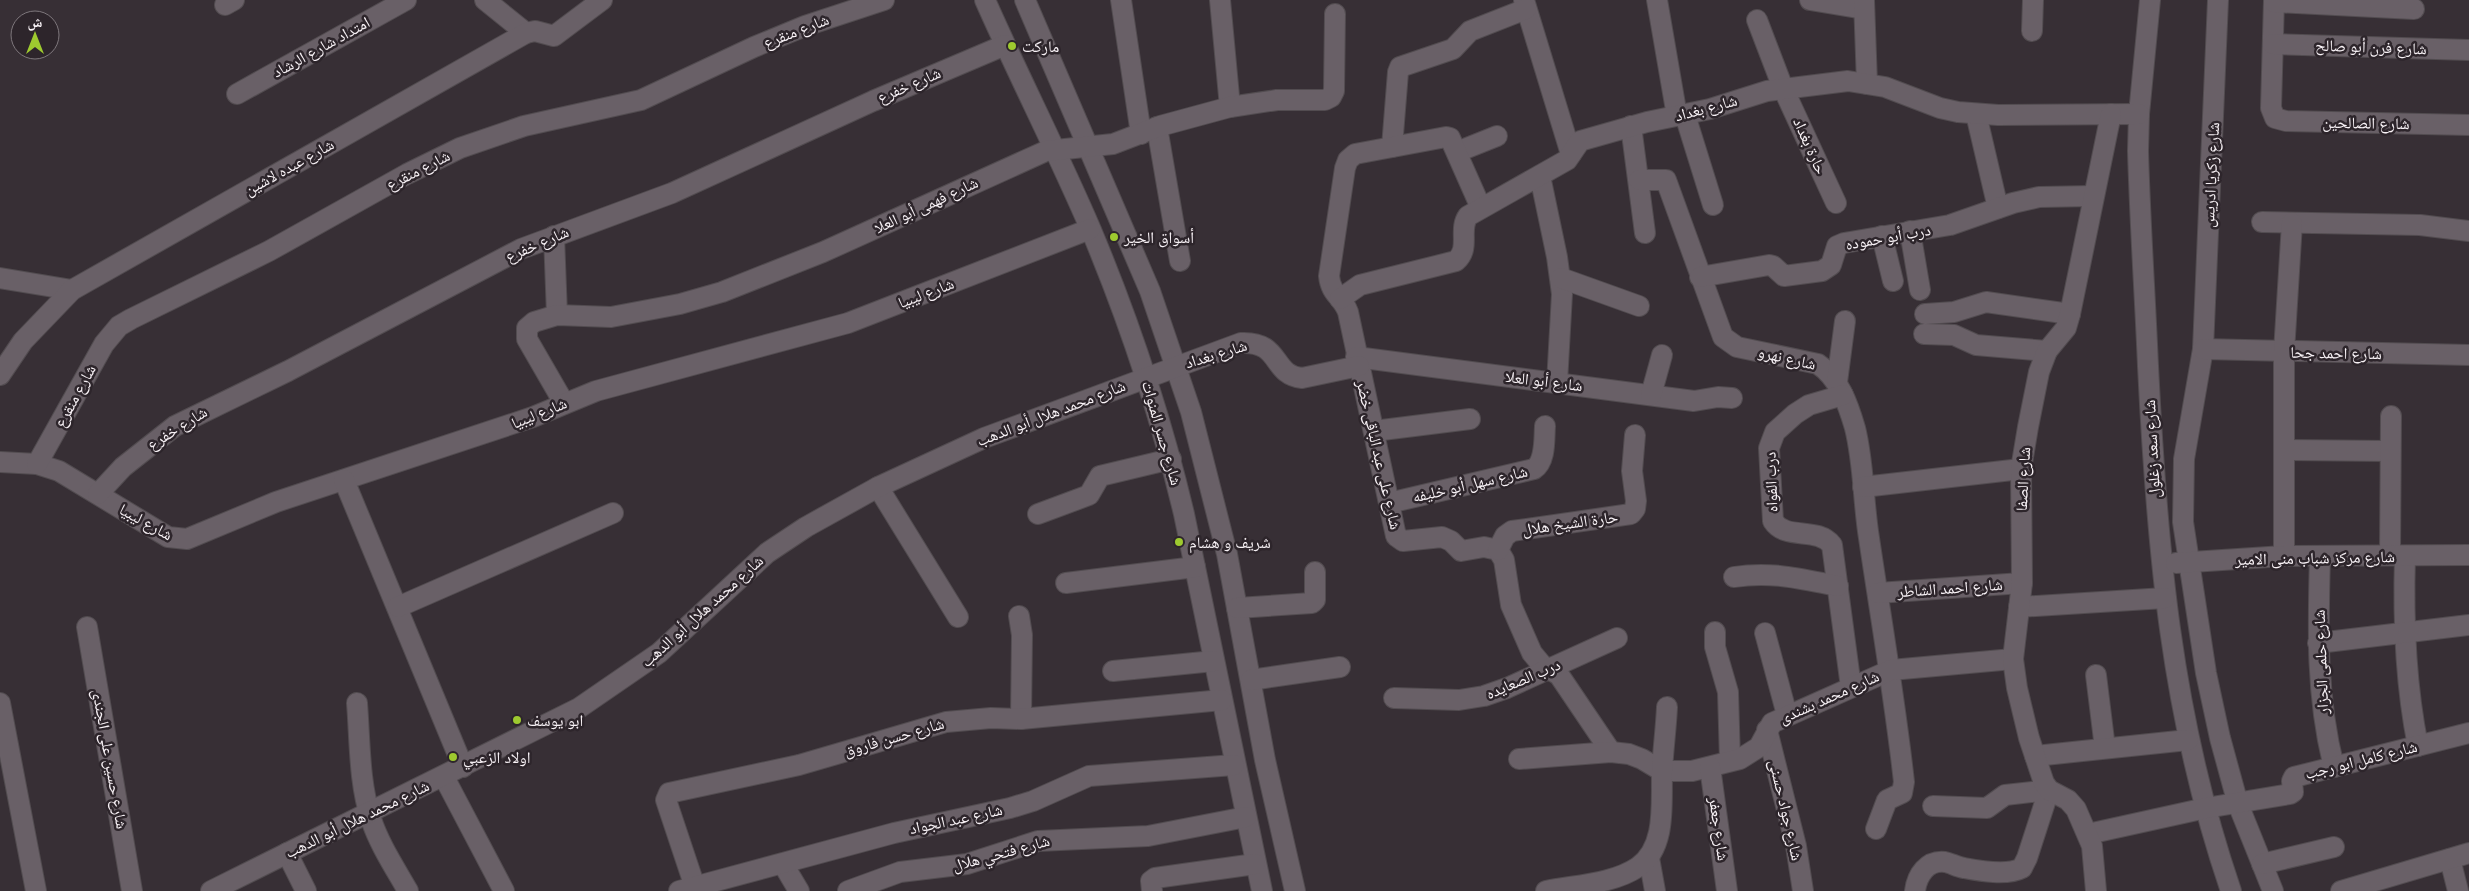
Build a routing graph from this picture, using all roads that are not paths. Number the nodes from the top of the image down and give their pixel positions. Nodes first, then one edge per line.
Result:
1 (406, 0) edge
2 (485, 0) edge
3 (602, 0) edge
4 (884, 0) edge
5 (985, 0) edge
6 (1025, 0) edge
7 (1121, 0) edge
8 (1220, 0) edge
9 (1657, 0) edge
10 (1810, 0) edge
11 (2033, 0) edge
12 (2150, 0) edge
13 (2218, 0) edge
14 (2274, 1) edge
15 (1525, 4) edge
16 (1864, 4) edge
17 (2414, 9) dead end
18 (1335, 14) dead end
19 (1757, 20) dead end
20 (2032, 31) dead end
21 (526, 33) junction
22 (2273, 44) junction
23 (1005, 45) junction
24 (2469, 50) edge
25 (1867, 84) junction
26 (1784, 88) junction
27 (237, 94) dead end
28 (1230, 107) junction
29 (1976, 114) junction
30 (2111, 114) junction
31 (2139, 114) junction
32 (1681, 116) junction
33 (2469, 125) edge
34 (1631, 126) junction
35 (1149, 130) junction
36 (1497, 136) dead end
37 (1392, 147) junction
38 (1087, 148) junction
39 (1053, 149) junction
40 (1457, 152) junction
41 (1571, 154) junction
42 (1540, 176) junction
43 (1639, 180) junction
44 (2093, 196) junction
45 (1836, 204) dead end
46 (1713, 205) dead end
47 (1481, 208) junction
48 (1998, 208) junction
49 (2262, 222) dead end
50 (2292, 223) junction
51 (1090, 229) junction
52 (1910, 231) junction
53 (2469, 232) edge
54 (1645, 233) dead end
55 (554, 236) junction
56 (1882, 236) junction
57 (1180, 261) dead end
58 (1700, 277) junction
59 (0, 278) edge
60 (1561, 278) junction
61 (1893, 281) dead end
62 (72, 290) junction
63 (1920, 290) dead end
64 (1340, 299) junction
65 (1639, 306) dead end
66 (1925, 314) dead end
67 (2070, 314) junction
68 (557, 315) junction
69 (1845, 321) dead end
70 (1924, 334) dead end
71 (2202, 350) junction
72 (2047, 352) junction
73 (2284, 352) junction
74 (1662, 355) dead end
75 (2469, 355) edge
76 (1358, 362) junction
77 (1176, 365) junction
78 (0, 375) edge
79 (1146, 377) junction
80 (1557, 383) junction
81 (1840, 388) junction
82 (1651, 395) junction
83 (1732, 398) dead end
84 (564, 403) junction
85 (2391, 416) dead end
86 (1470, 419) dead end
87 (1545, 426) dead end
88 (1374, 432) junction
89 (1635, 435) dead end
90 (2284, 450) junction
91 (2390, 451) junction
92 (1171, 459) junction
93 (0, 462) edge
94 (37, 464) junction
95 (2021, 469) junction
96 (344, 480) junction
97 (878, 487) junction
98 (1863, 487) junction
99 (98, 494) junction
100 (1389, 503) junction
101 (613, 513) dead end
102 (1038, 514) dead end
103 (1498, 550) junction
104 (2397, 555) junction
105 (2469, 555) edge
106 (2284, 556) junction
107 (2320, 556) junction
108 (2187, 562) junction
109 (2161, 564) junction
110 (1195, 567) junction
111 (1315, 572) dead end
112 (1734, 577) dead end
113 (1066, 583) dead end
114 (2022, 583) junction
115 (1838, 586) junction
116 (1878, 593) junction
117 (2165, 598) junction
118 (398, 607) junction
119 (2019, 607) junction
120 (1238, 608) junction
121 (1019, 616) dead end
122 (958, 617) dead end
123 (2469, 625) edge
124 (87, 627) dead end
125 (1715, 632) dead end
126 (1766, 633) dead end
127 (2404, 633) junction
128 (1617, 638) dead end
129 (2318, 643) junction
130 (2013, 659) junction
131 (1214, 661) junction
132 (1340, 667) dead end
133 (1548, 668) junction
134 (1891, 670) junction
135 (1113, 671) dead end
136 (2096, 675) dead end
137 (1252, 680) junction
138 (1851, 687) junction
139 (1394, 698) dead end
140 (1222, 700) junction
141 (0, 704) edge
142 (357, 704) dead end
143 (1667, 707) dead end
144 (1787, 715) junction
145 (1021, 719) junction
146 (1767, 730) junction
147 (2469, 733) edge
148 (2188, 740) junction
149 (2418, 746) junction
150 (2105, 748) junction
151 (1610, 752) junction
152 (2035, 756) junction
153 (1519, 759) dead end
154 (1730, 761) junction
155 (1234, 764) junction
156 (463, 767) junction
157 (1710, 767) junction
158 (2334, 768) junction
159 (1662, 771) junction
160 (444, 777) junction
161 (2049, 790) junction
162 (2238, 804) junction
163 (1933, 806) dead end
164 (2206, 808) junction
165 (369, 813) junction
166 (1246, 817) junction
167 (1876, 829) dead end
168 (2088, 834) junction
169 (2334, 846) dead end
170 (288, 853) junction
171 (2469, 853) edge
172 (1648, 858) junction
173 (2450, 859) junction
174 (783, 864) junction
175 (1256, 864) junction
176 (2262, 864) junction
177 (701, 888) edge
178 (1802, 890) edge
179 (36, 891) edge
180 (132, 891) edge
181 (211, 891) edge
182 (306, 891) edge
183 (408, 891) edge
184 (504, 891) edge
185 (799, 891) edge
186 (848, 891) edge
187 (1152, 891) edge
188 (1262, 891) edge
189 (1294, 891) edge
190 (1546, 891) edge
191 (1655, 891) edge
192 (1728, 891) edge
193 (1915, 891) edge
194 (2096, 891) edge
195 (2231, 891) edge
196 (2273, 891) edge
197 (2341, 891) edge
198 (2458, 891) edge

1 - 27 street, امتداد شارع الرشاد
2 - 21 street
3 - 21 street
4 - 94 street, شارع منقرع
5 - 23 street, شارع جسر المنوات
6 - 38 street, شارع جسر المنوات
7 - 35 street
8 - 28 street
9 - 32 street
10 - 16 street
11 - 20 street
12 - 31 street, شارع سعد زغلول
13 - 71 street, شارع زكريا ادريس
14 - 17 street
14 - 22 street
15 - 37 street
15 - 41 street
16 - 25 street
18 - 28 street, شارع فهمى أبو العلا
19 - 26 street, حارة بغداد
21 - 62 street, شارع عبده لاشين
22 - 24 street, شارع فرن أبو صالح
22 - 33 street, شارع الصالحين
23 - 39 street, شارع جسر المنوات
23 - 55 street, شارع خفرع
25 - 26 street, شارع بغداد
25 - 29 street, شارع بغداد
26 - 32 street, شارع بغداد
26 - 45 street, حارة بغداد
28 - 35 street, شارع فهمى أبو العلا
29 - 30 street, شارع بغداد
29 - 48 street
30 - 31 street, شارع بغداد
30 - 44 street, شارع الصفا
31 - 109 street, شارع سعد زغلول
32 - 34 street, شارع بغداد
32 - 46 street
34 - 41 street, شارع بغداد
34 - 43 street
35 - 38 street, شارع فهمى أبو العلا
35 - 57 street
36 - 40 street
37 - 40 street, شارع على عبد الباقى خضر
37 - 64 street, شارع على عبد الباقى خضر
38 - 39 street, شارع فهمى أبو العلا
38 - 77 street, شارع جسر المنوات
39 - 51 street, شارع جسر المنوات
39 - 68 street, شارع فهمى أبو العلا
40 - 47 street
41 - 42 street, شارع بغداد
42 - 47 street, شارع بغداد
42 - 60 street
43 - 54 street
43 - 58 street, شارع نهرو
44 - 48 street, درب أبو حموده
44 - 67 street, شارع الصفا
47 - 64 street, شارع بغداد
48 - 52 street, درب أبو حموده
49 - 50 street
50 - 53 street
50 - 73 street
51 - 79 street, شارع جسر المنوات
51 - 84 street, شارع ليبيا
52 - 56 street, درب أبو حموده
52 - 63 street
55 - 68 street
55 - 99 street, شارع خفرع
56 - 58 street, درب أبو حموده
56 - 61 street
58 - 81 street, شارع نهرو
59 - 62 street
60 - 65 street
60 - 80 street
62 - 78 street, شارع عبده لاشين
64 - 76 street, شارع على عبد الباقى خضر
66 - 67 street
67 - 72 street, شارع الصفا
68 - 84 street, شارع فهمى أبو العلا
69 - 81 street
70 - 72 street
71 - 73 street, شارع احمد جحا
71 - 108 street, شارع سعد زغلول
72 - 95 street, شارع الصفا
73 - 75 street, شارع احمد جحا
73 - 90 street
74 - 82 street
76 - 77 street, شارع بغداد
76 - 80 street, شارع أبو العلا
76 - 88 street, شارع على عبد الباقى خضر
77 - 79 street, شارع محمد هلال أبو الدهب
77 - 120 street, شارع جسر المنوات
79 - 92 street, شارع جسر المنوات
79 - 97 street, شارع محمد هلال أبو الدهب
80 - 82 street, شارع أبو العلا
81 - 98 street, شارع نهرو
81 - 115 street, درب الفواه
82 - 83 street, شارع أبو العلا
84 - 96 street, شارع ليبيا
85 - 91 street
86 - 88 street
87 - 100 street, شارع سهل أبو خليفه
88 - 100 street, شارع على عبد الباقى خضر
89 - 103 street, حارة الشيخ هلال
90 - 91 street
90 - 106 street
91 - 104 street
92 - 102 street
92 - 110 street, شارع جسر المنوات
93 - 94 street, شارع ليبيا
94 - 99 street, شارع ليبيا
95 - 98 street
95 - 114 street, شارع الصفا
96 - 99 street, شارع ليبيا
96 - 118 street
97 - 122 street
97 - 156 street, شارع محمد هلال أبو الدهب
98 - 116 street, شارع نهرو
100 - 103 street, شارع على عبد الباقى خضر
101 - 118 street
103 - 133 street
104 - 105 street, شارع مركز شباب منى الامير
104 - 107 street, شارع مركز شباب منى الامير
104 - 127 street
106 - 107 street, شارع مركز شباب منى الامير
106 - 108 street, شارع مركز شباب منى الامير
107 - 129 street, شارع حلمى الجزار
108 - 109 street, شارع مركز شباب منى الامير
108 - 162 street, شارع سعد زغلول
109 - 117 street, شارع سعد زغلول
110 - 113 street
110 - 131 street, شارع جسر المنوات
111 - 120 street
112 - 115 street
114 - 116 street, شارع احمد الشاطر
114 - 119 street, شارع الصفا
115 - 138 street, درب الفواه
116 - 134 street, شارع نهرو
117 - 119 street
117 - 148 street, شارع سعد زغلول
118 - 156 street
119 - 130 street, شارع الصفا
120 - 137 street, شارع جسر المنوات
121 - 145 street
123 - 127 street
124 - 180 street, شارع حسين على الجندى
125 - 154 street
126 - 144 street
127 - 129 street
127 - 149 street
128 - 133 street, درب الصعايده
129 - 158 street, شارع حلمى الجزار
130 - 134 street, شارع محمد بشندى
130 - 152 street, شارع الصفا
131 - 135 street
131 - 140 street, شارع جسر المنوات
132 - 137 street
133 - 139 street, درب الصعايده
133 - 151 street
134 - 138 street, شارع محمد بشندى
134 - 167 street, شارع نهرو
136 - 150 street
137 - 189 street, شارع جسر المنوات
138 - 144 street, شارع محمد بشندى
140 - 145 street, شارع حسن فاروق
140 - 155 street, شارع جسر المنوات
141 - 179 street
142 - 165 street
143 - 159 street
144 - 146 street, شارع محمد بشندى
145 - 177 street, شارع حسن فاروق
146 - 154 street, شارع محمد بشندى
146 - 178 street, شارع جواد حسنى
147 - 149 street, شارع كامل ابو رجب
148 - 150 street
148 - 164 street, شارع سعد زغلول
149 - 158 street, شارع كامل ابو رجب
150 - 152 street
151 - 153 street, شارع محمد بشندى
151 - 159 street, شارع محمد بشندى
152 - 161 street, شارع الصفا
154 - 157 street, شارع محمد بشندى
155 - 166 street, شارع جسر المنوات
155 - 174 street, شارع عبد الجواد
156 - 160 street, شارع محمد هلال أبو الدهب
157 - 159 street, شارع محمد بشندى
157 - 192 street, شارع جعفر
158 - 162 street, شارع كامل ابو رجب
159 - 172 street
160 - 165 street, شارع محمد هلال أبو الدهب
160 - 184 street
161 - 163 street
161 - 168 street
161 - 193 street
162 - 164 street
162 - 176 street, شارع سعد زغلول
164 - 168 street
164 - 195 street, شارع سعد زغلول
165 - 170 street, شارع محمد هلال أبو الدهب
165 - 183 street
166 - 175 street, شارع جسر المنوات
166 - 186 street, شارع فتحي هلال
168 - 194 street
169 - 176 street
170 - 181 street, شارع محمد هلال أبو الدهب
170 - 182 street
171 - 173 street
172 - 190 street
172 - 191 street
173 - 197 street
173 - 198 street
174 - 177 street, شارع عبد الجواد
174 - 185 street
175 - 187 street
175 - 188 street, شارع جسر المنوات
176 - 196 street, شارع سعد زغلول

